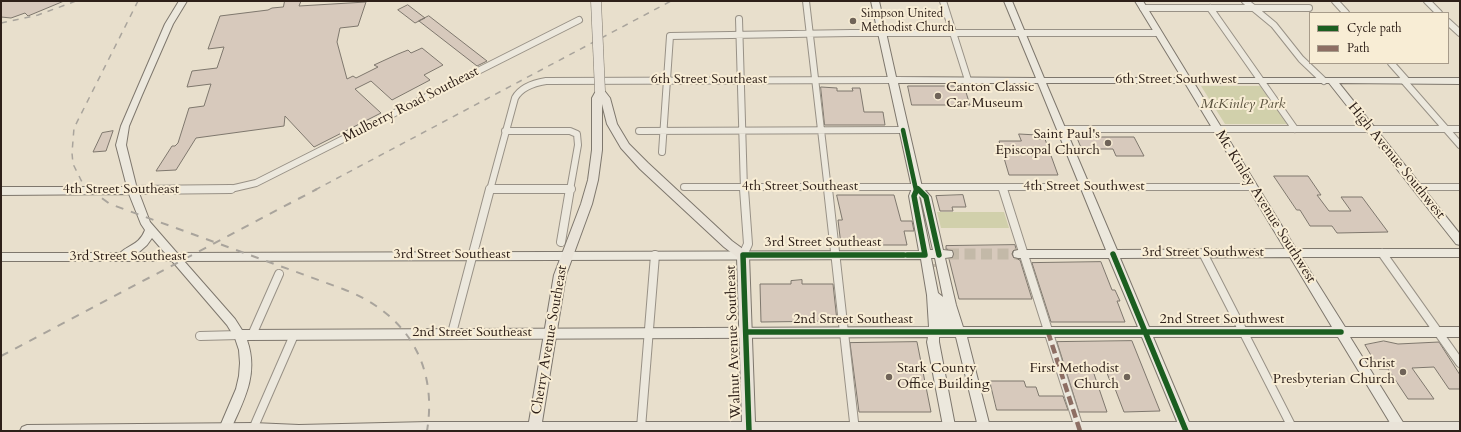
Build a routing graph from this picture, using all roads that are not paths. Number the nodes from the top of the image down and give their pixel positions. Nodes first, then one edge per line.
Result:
1 (183, 1) edge
2 (596, 1) edge
3 (806, 1) edge
4 (875, 1) edge
5 (943, 1) edge
6 (1008, 1) edge
7 (1194, 1) edge
8 (1245, 1) edge
9 (1335, 1) edge
10 (1427, 1) edge
11 (1141, 4) edge
12 (1198, 8) junction
13 (1210, 8) junction
14 (1254, 8) junction
15 (1308, 8) dead end
16 (1345, 12) edge
17 (1438, 12) edge
18 (739, 19) dead end
19 (579, 20) dead end
20 (1449, 23) edge
21 (810, 33) junction
22 (882, 33) junction
23 (953, 33) junction
24 (1021, 33) junction
25 (1158, 33) junction
26 (1460, 33) edge
27 (740, 35) junction
28 (1392, 64) edge
29 (666, 80) junction
30 (816, 80) junction
31 (892, 80) junction
32 (968, 80) junction
33 (1041, 80) junction
34 (1187, 80) junction
35 (1260, 80) junction
36 (741, 81) junction
37 (1328, 81) junction
38 (1405, 81) junction
39 (1460, 81) edge
40 (600, 91) junction
41 (1061, 129) junction
42 (1217, 129) junction
43 (1295, 129) junction
44 (1370, 129) junction
45 (1446, 129) junction
46 (639, 130) dead end
47 (663, 130) junction
48 (821, 130) junction
49 (903, 130) junction
50 (1460, 130) edge
51 (506, 131) junction
52 (742, 131) junction
53 (1460, 145) edge
54 (662, 152) dead end
55 (241, 187) joint
56 (684, 187) dead end
57 (744, 187) junction
58 (828, 187) junction
59 (1002, 187) junction
60 (1085, 187) junction
61 (1252, 187) junction
62 (1417, 187) junction
63 (1460, 187) edge
64 (917, 188) junction
65 (490, 189) junction
66 (571, 189) junction
67 (133, 190) junction
68 (1, 191) edge
69 (917, 212) junction
70 (930, 212) junction
71 (150, 231) junction
72 (1460, 241) edge
73 (561, 242) dead end
74 (1203, 253) junction
75 (1293, 253) junction
76 (1382, 253) junction
77 (1460, 253) edge
78 (1021, 254) junction
79 (1114, 254) junction
80 (473, 255) junction
81 (565, 255) junction
82 (655, 255) junction
83 (743, 255) junction
84 (836, 255) junction
85 (172, 256) junction
86 (1, 257) edge
87 (118, 257) junction
88 (935, 261) junction
89 (279, 274) dead end
90 (933, 296) junction
91 (648, 332) junction
92 (746, 332) junction
93 (845, 332) junction
94 (934, 332) junction
95 (953, 332) junction
96 (1048, 332) junction
97 (1146, 332) junction
98 (1243, 332) junction
99 (1341, 332) junction
100 (1438, 332) junction
101 (1460, 332) edge
102 (452, 333) junction
103 (550, 333) junction
104 (246, 335) junction
105 (294, 335) junction
106 (200, 336) dead end
107 (1460, 363) edge
108 (641, 428) junction
109 (1460, 428) edge
110 (253, 429) junction
111 (950, 429) edge
112 (984, 429) edge
113 (1079, 429) edge
114 (1186, 429) edge
115 (1293, 429) edge
116 (1401, 429) edge
117 (224, 430) junction
118 (337, 430) edge
119 (534, 430) edge
120 (749, 430) edge
121 (855, 430) edge
122 (27, 431) edge

1 - 67 street
2 - 40 main road, Cherry Avenue Southeast, bridge
3 - 21 street
4 - 22 street
5 - 23 street
6 - 24 street
7 - 12 street
8 - 14 street, High Avenue Southwest
9 - 16 street
10 - 17 street
11 - 12 street
11 - 25 street, Mc Kinley Avenue Southwest
12 - 13 street
13 - 14 street
13 - 35 street
14 - 15 street
14 - 37 street, High Avenue Southwest
18 - 27 street, Walnut Avenue Southeast
19 - 55 street, Mulberry Road Southeast
20 - 26 street
21 - 22 street
21 - 27 street
21 - 30 street
22 - 23 street
22 - 31 street
23 - 24 street
23 - 32 street
24 - 25 street
24 - 33 street
25 - 34 street, Mc Kinley Avenue Southwest
27 - 29 street
27 - 36 street, Walnut Avenue Southeast
28 - 38 street
29 - 36 street, 6th Street Southeast
29 - 47 street
29 - 51 street, 6th Street Southeast
30 - 31 street, 6th Street Southeast
30 - 36 street, 6th Street Southeast
30 - 48 street
31 - 32 street, 6th Street Southwest
31 - 49 street
32 - 33 street, 6th Street Southwest
33 - 34 street, 6th Street Southwest
33 - 41 street
34 - 35 street, 6th Street Southwest
34 - 42 street, Mc Kinley Avenue Southwest
35 - 37 street, 6th Street Southwest
35 - 43 street
36 - 52 street, Walnut Avenue Southeast
37 - 38 street, 6th Street Southwest
37 - 44 street, High Avenue Southwest
38 - 39 street, 6th Street Southwest
38 - 45 street
40 - 81 main road, Cherry Avenue Southeast
40 - 83 main road, Cherry Avenue Southeast
41 - 42 street
41 - 60 street
42 - 43 street
42 - 61 street, Mc Kinley Avenue Southwest
43 - 44 street
44 - 45 street
44 - 62 street, High Avenue Southwest
45 - 50 street
45 - 53 street
46 - 47 street
47 - 52 street
47 - 54 street
48 - 49 street
48 - 52 street
48 - 58 street
49 - 64 street
51 - 65 street
51 - 66 street
52 - 57 street, Walnut Avenue Southeast
55 - 67 street, 4th Street Southeast
56 - 57 street, 4th Street Southeast
57 - 58 street, 4th Street Southeast
57 - 83 street, Walnut Avenue Southeast
58 - 64 street, 4th Street Southeast
58 - 84 street
59 - 60 street, 4th Street Southwest
59 - 64 street, 4th Street Southwest
59 - 78 street
60 - 61 street, 4th Street Southwest
60 - 79 street
61 - 75 street, Mc Kinley Avenue Southwest
62 - 63 street
62 - 72 street, High Avenue Southwest
64 - 69 street
64 - 70 street
65 - 66 street
65 - 80 street
66 - 73 street
67 - 68 street, 4th Street Southeast
67 - 71 street
69 - 70 street
69 - 88 street
70 - 88 street
71 - 85 street
71 - 87 street
74 - 75 street, 3rd Street Southwest
74 - 79 street, 3rd Street Southwest
74 - 98 street
75 - 76 street, 3rd Street Southwest
75 - 99 street, Mc Kinley Avenue Southwest
76 - 77 street, 3rd Street Southwest
76 - 100 street
78 - 79 street, 3rd Street Southwest
78 - 96 street
79 - 97 street
80 - 81 street, 3rd Street Southeast
80 - 85 street, 3rd Street Southeast
80 - 102 street
81 - 82 street, 3rd Street Southeast
81 - 103 main road, Cherry Avenue Southeast
82 - 83 street, 3rd Street Southeast
82 - 91 street
83 - 84 street, 3rd Street Southeast
83 - 92 main road, Walnut Avenue Southeast
84 - 88 street, 3rd Street Southeast
84 - 93 street
85 - 87 street, 3rd Street Southeast
85 - 104 street
86 - 87 street, 3rd Street Southeast
88 - 90 street
88 - 95 street
89 - 104 street
90 - 94 street
90 - 95 street
91 - 92 street, 2nd Street Southeast
91 - 103 street, 2nd Street Southeast
91 - 108 street
92 - 93 street, 2nd Street Southeast
92 - 120 main road, Walnut Avenue Southeast
93 - 94 street, 2nd Street Southeast
93 - 121 street
94 - 95 street, 2nd Street Southeast
94 - 111 street
95 - 96 street, 2nd Street Southwest
95 - 112 street
96 - 97 street, 2nd Street Southwest
96 - 113 street
97 - 98 street, 2nd Street Southwest
97 - 114 street
98 - 99 street, 2nd Street Southwest
98 - 115 street
99 - 100 street, 2nd Street Southwest
99 - 116 street, Mc Kinley Avenue Southwest
100 - 101 street, 2nd Street Southwest
100 - 107 street
102 - 103 street, 2nd Street Southeast
102 - 105 street, 2nd Street Southeast
103 - 119 main road, Cherry Avenue Southeast
104 - 105 street, 2nd Street Southeast
104 - 106 street, 2nd Street Southeast
104 - 117 street
105 - 110 street
108 - 119 main road
108 - 120 main road
109 - 116 main road
110 - 117 main road
110 - 118 main road
111 - 112 main road
111 - 121 main road
112 - 113 main road
113 - 114 main road
114 - 115 main road
115 - 116 main road
117 - 122 main road
118 - 119 main road
120 - 121 main road

